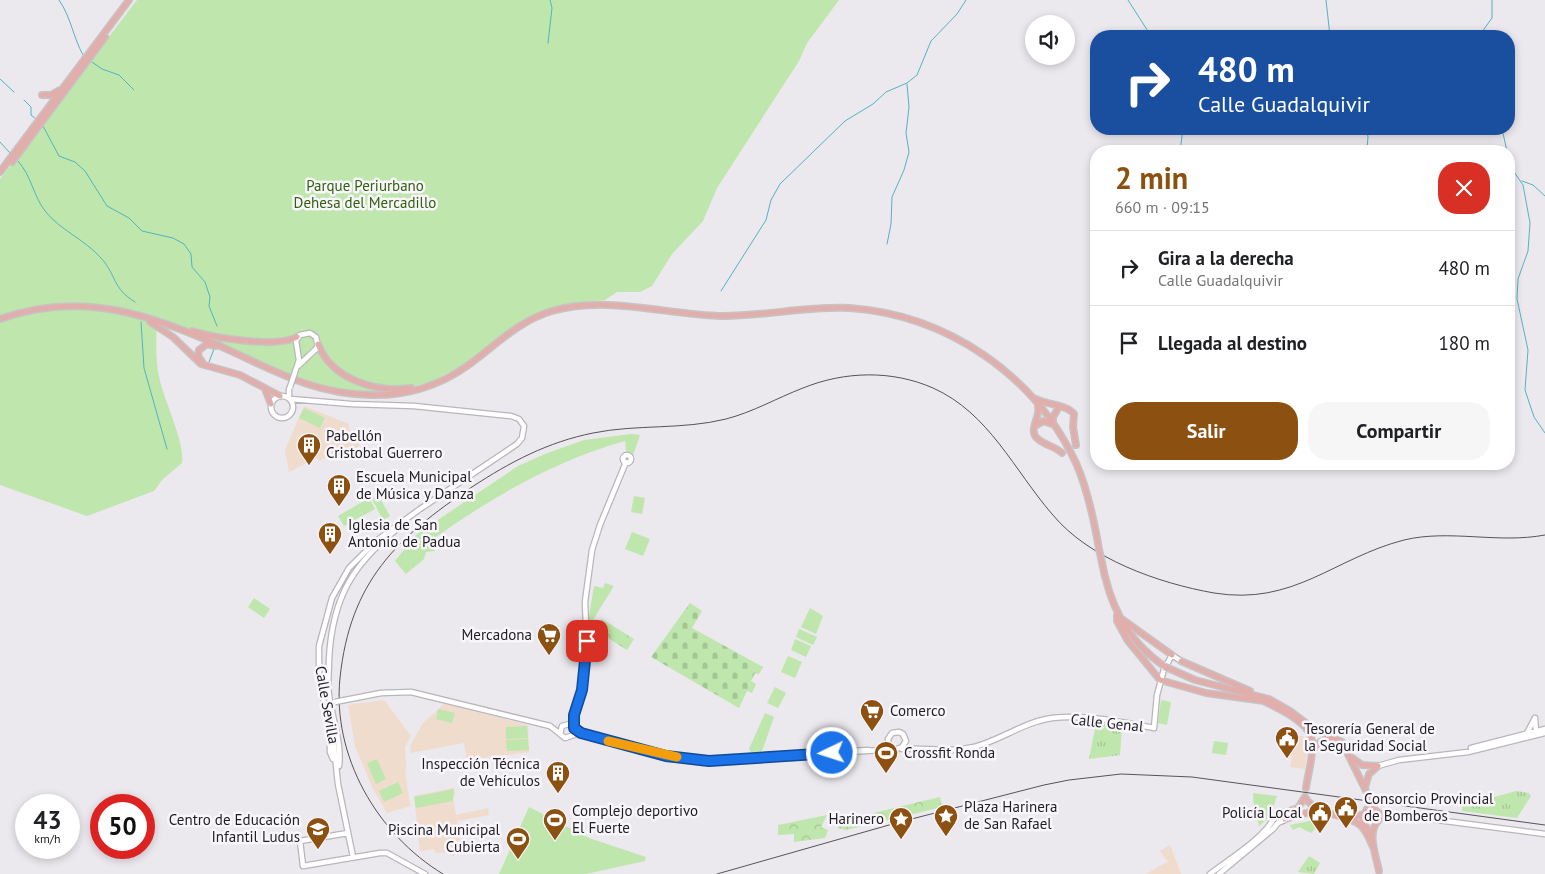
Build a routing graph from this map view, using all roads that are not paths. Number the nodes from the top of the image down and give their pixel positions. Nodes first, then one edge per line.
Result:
1 (130, 0) edge
2 (70, 82) junction
3 (48, 97) junction
4 (54, 101) junction
5 (38, 125) junction
6 (0, 172) edge
7 (0, 176) edge
8 (140, 315) junction
9 (0, 319) edge
10 (172, 327) junction
11 (297, 337) junction
12 (318, 344) junction
13 (225, 348) junction
14 (299, 352) junction
15 (307, 355) junction
16 (205, 366) junction
17 (298, 366) junction
18 (427, 387) junction
19 (289, 388) junction
20 (264, 389) junction
21 (281, 396) junction
22 (1033, 398) junction
23 (290, 399) junction
24 (306, 400) junction
25 (271, 404) junction
26 (1059, 407) junction
27 (293, 409) junction
28 (1054, 425) junction
29 (1035, 426) junction
30 (1076, 445) dead end
31 (1062, 453) dead end
32 (626, 462) dead end
33 (426, 506) junction
34 (345, 574) junction
35 (348, 583) junction
36 (332, 598) junction
37 (339, 600) junction
38 (328, 608) junction
39 (336, 611) junction
40 (1117, 615) junction
41 (586, 626) junction
42 (587, 638) junction
43 (1172, 655) junction
44 (1181, 660) joint
45 (1165, 668) junction
46 (1154, 673) junction
47 (1160, 680) junction
48 (1252, 695) junction
49 (1260, 696) junction
50 (1264, 701) junction
51 (332, 702) junction
52 (574, 715) junction
53 (564, 724) junction
54 (1534, 724) junction
55 (550, 726) junction
56 (574, 728) junction
57 (1545, 730) edge
58 (1536, 732) junction
59 (560, 734) junction
60 (1526, 734) junction
61 (587, 735) junction
62 (572, 737) junction
63 (905, 737) junction
64 (1332, 738) junction
65 (888, 739) junction
66 (1510, 742) junction
67 (915, 748) junction
68 (897, 749) junction
69 (869, 750) junction
70 (339, 751) junction
71 (1312, 751) junction
72 (832, 753) junction
73 (849, 753) junction
74 (1446, 755) junction
75 (1350, 757) junction
76 (336, 759) junction
77 (1378, 766) junction
78 (337, 775) junction
79 (1365, 787) junction
80 (1306, 788) dead end
81 (1370, 801) junction
82 (1317, 810) junction
83 (1363, 815) junction
84 (1285, 816) junction
85 (1383, 817) junction
86 (1349, 819) junction
87 (1276, 821) junction
88 (348, 833) junction
89 (1545, 834) edge
90 (1373, 846) junction
91 (353, 857) junction
92 (417, 871) edge
93 (1379, 871) dead end
94 (426, 874) edge
95 (1210, 874) edge
96 (1219, 874) edge

1 - 2 main road
2 - 3 main road
2 - 4 main road
2 - 5 main road
3 - 4 main road
3 - 5 main road
4 - 5 main road
5 - 6 main road
5 - 7 main road
8 - 9 main road
8 - 10 main road
8 - 16 main road
10 - 11 main road
10 - 13 main road
11 - 12 main road
11 - 14 main road
12 - 15 main road
12 - 18 main road
13 - 16 main road
13 - 18 main road
14 - 15 main road
14 - 17 main road
15 - 17 main road
16 - 20 main road
17 - 19 main road, bridge
18 - 22 main road
19 - 21 main road
19 - 23 main road
20 - 21 main road
20 - 25 main road
21 - 23 main road
21 - 25 main road
22 - 26 main road
22 - 28 main road
22 - 29 main road
23 - 24 main road
23 - 27 main road
24 - 27 main road
24 - 33 main road
25 - 27 main road
26 - 28 main road
26 - 30 main road
28 - 29 main road
28 - 40 main road, bridge
29 - 31 main road
32 - 41 main road
33 - 34 main road, Calle Sevilla
33 - 35 main road, Calle Sevilla
34 - 35 main road
34 - 36 main road, Calle Sevilla
35 - 37 main road, Calle Sevilla
36 - 37 main road
36 - 38 main road, Calle Sevilla
37 - 39 main road, Calle Sevilla
38 - 39 main road
38 - 76 main road, Calle Sevilla
39 - 51 main road, Calle Sevilla
40 - 43 main road
40 - 45 main road
40 - 46 main road
41 - 42 main road
41 - 42 main road
42 - 52 main road
43 - 44 main road
43 - 45 main road
44 - 49 main road
45 - 46 main road
45 - 47 main road
45 - 48 main road
46 - 47 main road
47 - 50 main road
47 - 67 main road, Calle Genal
48 - 49 main road
48 - 50 main road
49 - 64 main road
50 - 71 main road
51 - 55 main road, bridge
51 - 70 main road, Calle Sevilla
52 - 53 main road
52 - 56 main road
53 - 55 main road
53 - 56 main road
53 - 59 main road
54 - 57 main road
54 - 58 main road
54 - 60 main road
55 - 59 main road
56 - 61 main road, Calle Genal
56 - 62 main road
57 - 58 main road
57 - 66 main road
58 - 60 main road
58 - 66 main road
59 - 62 main road
60 - 74 main road
61 - 62 main road, Calle Genal
61 - 72 main road, Calle Genal
63 - 65 main road
63 - 67 main road
63 - 68 main road
64 - 71 main road
64 - 75 main road
65 - 68 main road
65 - 69 main road, Calle Genal
66 - 74 main road
67 - 68 main road, Calle Genal
68 - 73 main road, Calle Genal
69 - 72 main road, Calle Genal
69 - 73 main road, Calle Genal
70 - 76 main road
70 - 78 main road, Calle Sevilla
71 - 80 main road
72 - 73 main road, Calle Genal
74 - 77 main road
75 - 77 main road
75 - 79 main road
76 - 78 main road, Calle Sevilla
77 - 79 main road
78 - 88 main road, Calle Sevilla
79 - 81 main road
81 - 83 main road
81 - 85 main road
82 - 84 main road
82 - 84 main road
82 - 86 main road
83 - 85 main road
83 - 86 main road
83 - 90 main road
84 - 87 main road
84 - 87 main road
85 - 89 main road
85 - 90 main road
86 - 90 main road
87 - 95 main road
87 - 96 main road
88 - 91 main road, Calle Sevilla
88 - 91 main road
90 - 93 main road
91 - 92 main road
92 - 94 main road

